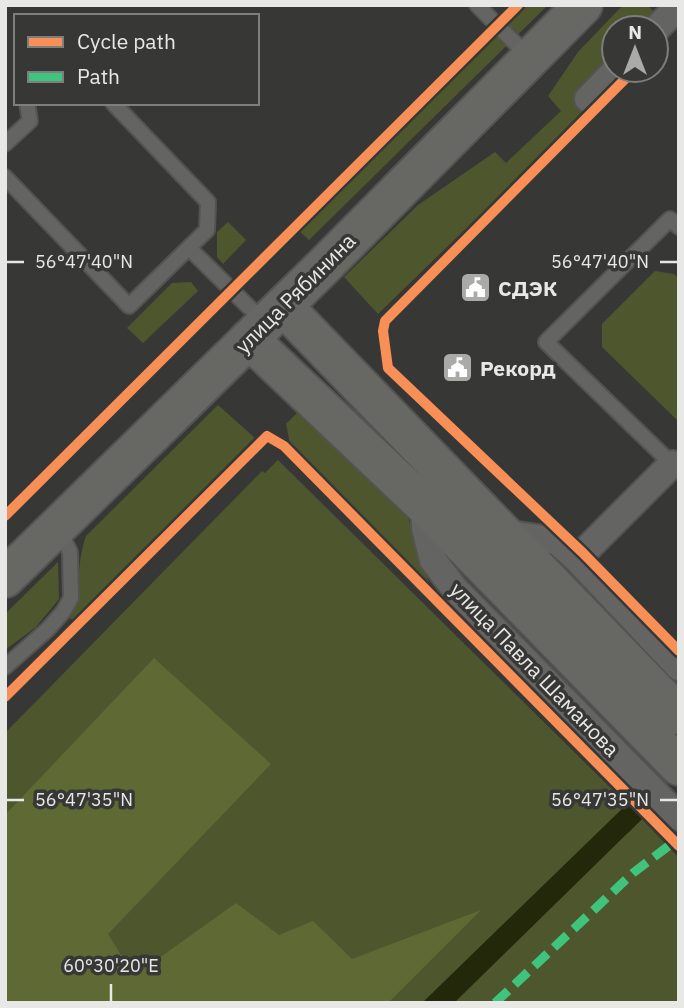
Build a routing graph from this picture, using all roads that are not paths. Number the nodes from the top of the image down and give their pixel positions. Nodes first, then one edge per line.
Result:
1 (477, 5) edge
2 (583, 5) edge
3 (530, 58) junction
4 (602, 84) edge
5 (588, 99) dead end
6 (27, 105) edge
7 (115, 105) edge
8 (5, 144) edge
9 (5, 177) edge
10 (679, 227) edge
11 (189, 248) junction
12 (266, 323) junction
13 (675, 467) edge
14 (424, 505) junction
15 (57, 526) junction
16 (503, 533) junction
17 (577, 559) junction
18 (5, 578) edge
19 (5, 667) edge
20 (679, 667) edge
21 (679, 715) edge
22 (679, 766) edge
23 (679, 817) edge

1 - 3 lane
2 - 3 street, улица Рябинина
3 - 12 street, улица Рябинина
4 - 5 street
6 - 8 lane
7 - 11 lane
9 - 11 lane
10 - 13 lane
11 - 12 lane
12 - 14 street, улица Павла Шаманова
12 - 15 street, улица Рябинина
12 - 16 street
13 - 17 street
14 - 22 street, улица Павла Шаманова
14 - 23 street, улица Павла Шаманова
15 - 18 street, улица Рябинина
15 - 19 lane
16 - 17 street
16 - 21 street
17 - 20 street

